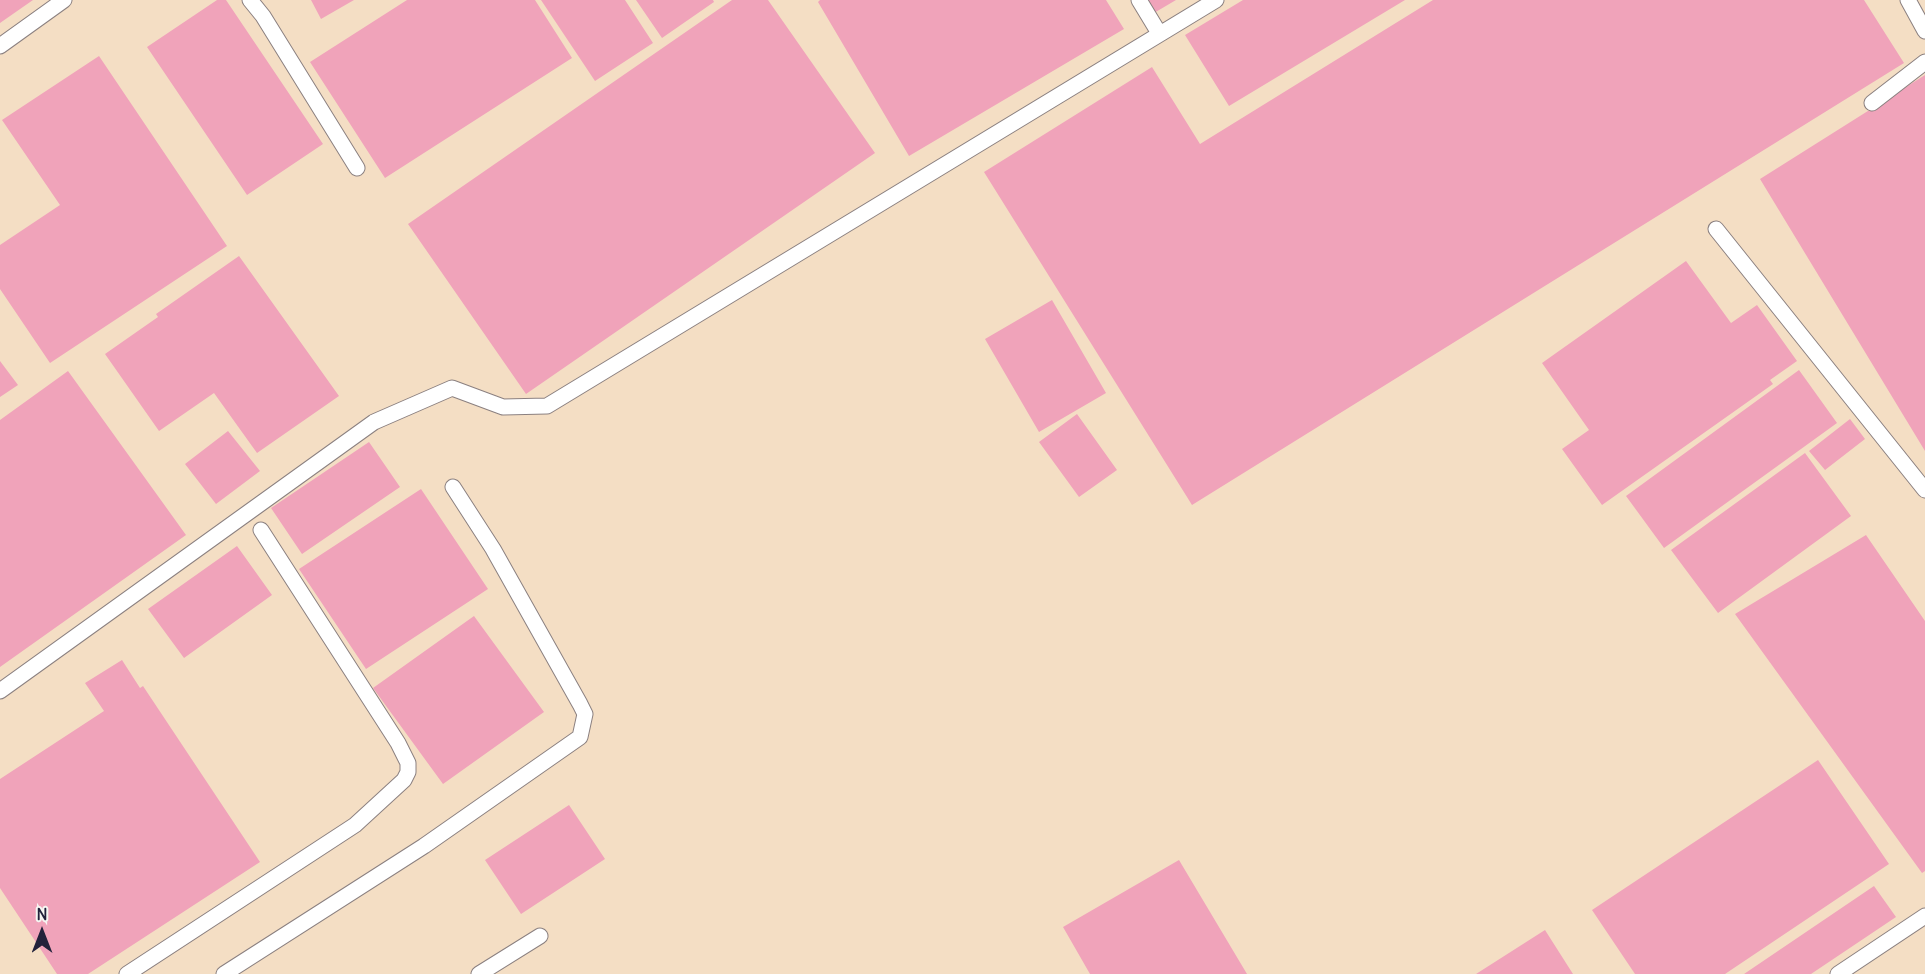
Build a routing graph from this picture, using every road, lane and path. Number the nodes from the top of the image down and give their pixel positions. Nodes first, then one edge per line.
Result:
1 (64, 0) edge
2 (250, 0) edge
3 (1139, 0) edge
4 (1216, 0) edge
5 (1908, 0) edge
6 (1925, 32) edge
7 (1159, 33) junction
8 (0, 46) edge
9 (1925, 62) edge
10 (1872, 103) dead end
11 (357, 168) dead end
12 (1716, 229) dead end
13 (453, 487) dead end
14 (1925, 490) edge
15 (261, 530) dead end
16 (0, 691) edge
17 (1925, 916) edge
18 (540, 936) dead end
19 (232, 972) edge
20 (127, 974) edge
21 (479, 974) edge
22 (1838, 974) edge

1 - 8 lane
2 - 11 lane
3 - 7 lane
4 - 7 lane
5 - 6 lane
7 - 16 lane
9 - 10 lane
12 - 14 lane
13 - 19 lane
15 - 20 lane
17 - 22 lane
18 - 21 lane

